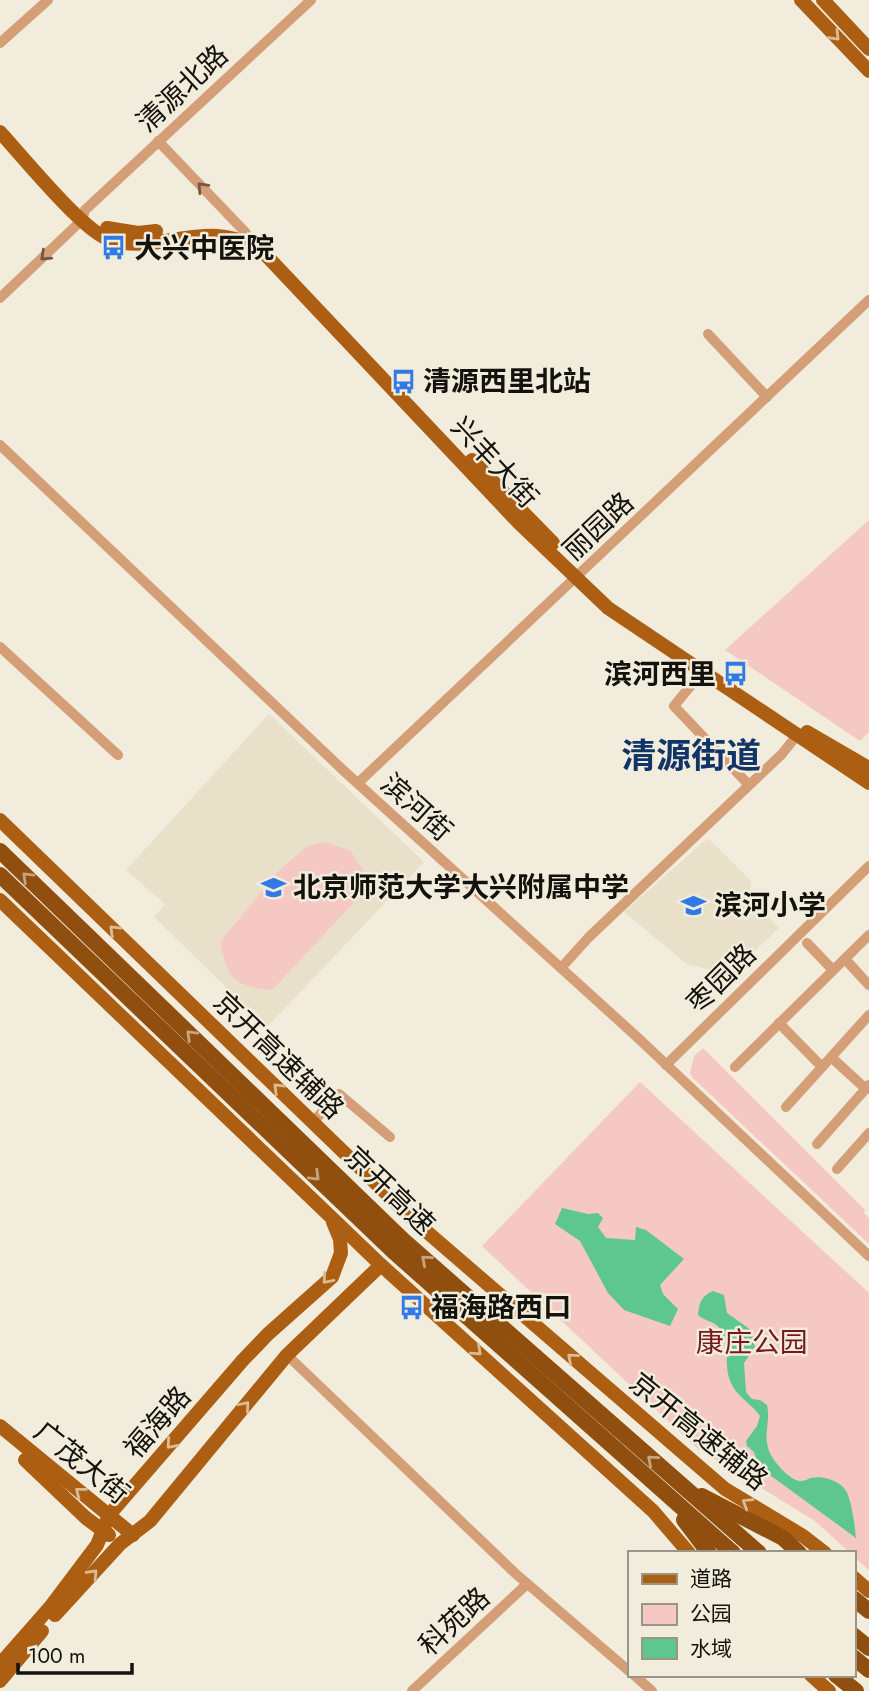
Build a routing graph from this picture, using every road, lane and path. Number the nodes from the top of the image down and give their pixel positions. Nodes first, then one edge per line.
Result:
1 (48, 0) edge
2 (311, 0) edge
3 (801, 0) edge
4 (822, 0) edge
5 (0, 43) edge
6 (869, 49) edge
7 (869, 71) edge
8 (0, 121) edge
9 (0, 132) edge
10 (158, 141) junction
11 (84, 215) junction
12 (246, 233) junction
13 (0, 298) edge
14 (869, 300) edge
15 (708, 334) dead end
16 (767, 397) junction
17 (0, 445) edge
18 (578, 575) junction
19 (0, 647) edge
20 (702, 672) junction
21 (797, 735) junction
22 (118, 755) dead end
23 (869, 768) edge
24 (362, 779) junction
25 (869, 783) edge
26 (748, 784) junction
27 (0, 820) edge
28 (0, 851) edge
29 (869, 866) edge
30 (0, 875) edge
31 (0, 900) edge
32 (869, 935) edge
33 (807, 943) dead end
34 (845, 959) junction
35 (561, 968) junction
36 (833, 970) junction
37 (869, 985) edge
38 (869, 1015) edge
39 (779, 1023) junction
40 (831, 1057) junction
41 (666, 1065) junction
42 (735, 1067) dead end
43 (822, 1067) junction
44 (867, 1087) edge
45 (786, 1107) dead end
46 (313, 1122) junction
47 (869, 1133) edge
48 (390, 1137) dead end
49 (817, 1144) dead end
50 (837, 1169) dead end
51 (331, 1217) junction
52 (869, 1256) edge
53 (381, 1265) junction
54 (287, 1355) junction
55 (0, 1426) edge
56 (0, 1438) edge
57 (677, 1482) junction
58 (663, 1493) junction
59 (109, 1516) junction
60 (102, 1530) junction
61 (133, 1535) junction
62 (120, 1544) junction
63 (687, 1551) edge
64 (707, 1551) edge
65 (731, 1551) edge
66 (757, 1551) edge
67 (797, 1551) edge
68 (822, 1551) edge
69 (855, 1579) edge
70 (527, 1584) junction
71 (869, 1591) edge
72 (855, 1600) edge
73 (869, 1611) edge
74 (855, 1637) edge
75 (869, 1648) edge
76 (855, 1659) edge
77 (0, 1664) edge
78 (628, 1670) edge
79 (869, 1671) edge
80 (636, 1677) edge
81 (813, 1677) edge
82 (838, 1677) edge
83 (0, 1681) edge
84 (412, 1691) edge
85 (652, 1691) edge
86 (829, 1691) edge
87 (856, 1691) edge

1 - 5 street
2 - 10 street, 清源北路
3 -> 7 main road
4 - 6 main road
8 - 11 main road, 兴丰大街
9 - 11 main road, 兴丰大街
10 - 11 street, 清源北路
12 -> 10 street
11 - 12 main road, 兴丰大街
11 -> 13 street, 清源北路
11 - 18 main road, 兴丰大街
12 - 18 main road, 兴丰大街
14 - 16 street, 丽园路
15 - 16 street
16 - 18 street, 丽园路
17 - 24 street, 滨河街
18 - 20 main road, 兴丰大街
18 - 23 main road, 兴丰大街
18 - 24 street, 丽园路
19 - 22 street
20 - 21 main road, 兴丰大街
20 - 26 street
21 - 25 main road, 兴丰大街
21 - 26 street
24 - 35 street, 滨河街
26 - 35 street
46 -> 27 main road, 京开高速辅路
57 -> 28 highway, 京开高速
29 - 41 street, 枣园路
30 -> 58 highway, 京开高速
31 - 51 main road
32 - 34 street
33 - 36 street
34 - 36 street
34 - 37 street
35 - 41 street, 滨河街
36 - 39 street
38 - 40 street
39 - 42 street
39 - 43 street
40 - 43 street
40 - 44 street
41 - 52 street, 滨河街
43 - 45 street
44 - 49 street
46 - 48 street
68 -> 46 main road, 京开高速辅路
47 - 50 street
51 - 53 main road
51 -> 59 main road, 福海路
53 - 54 main road, 福海路
53 -> 63 main road
61 -> 54 main road, 福海路
54 - 70 street
59 -> 55 main road, 广茂大街
56 - 60 main road, 广茂大街
57 - 66 highway, 京开高速
57 - 67 highway
58 - 64 highway
58 - 65 highway, 京开高速
59 - 60 main road, 福海路
59 - 61 main road, 广茂大街
60 - 62 main road, 广茂大街
60 - 77 main road, 福海路
61 - 62 main road, 福海路
83 -> 62 main road, 福海路
69 - 71 main road
70 - 78 street
70 - 84 street, 科苑路
72 - 73 highway
74 - 75 highway
76 - 79 highway
80 - 85 street
81 - 86 main road
82 - 87 highway

